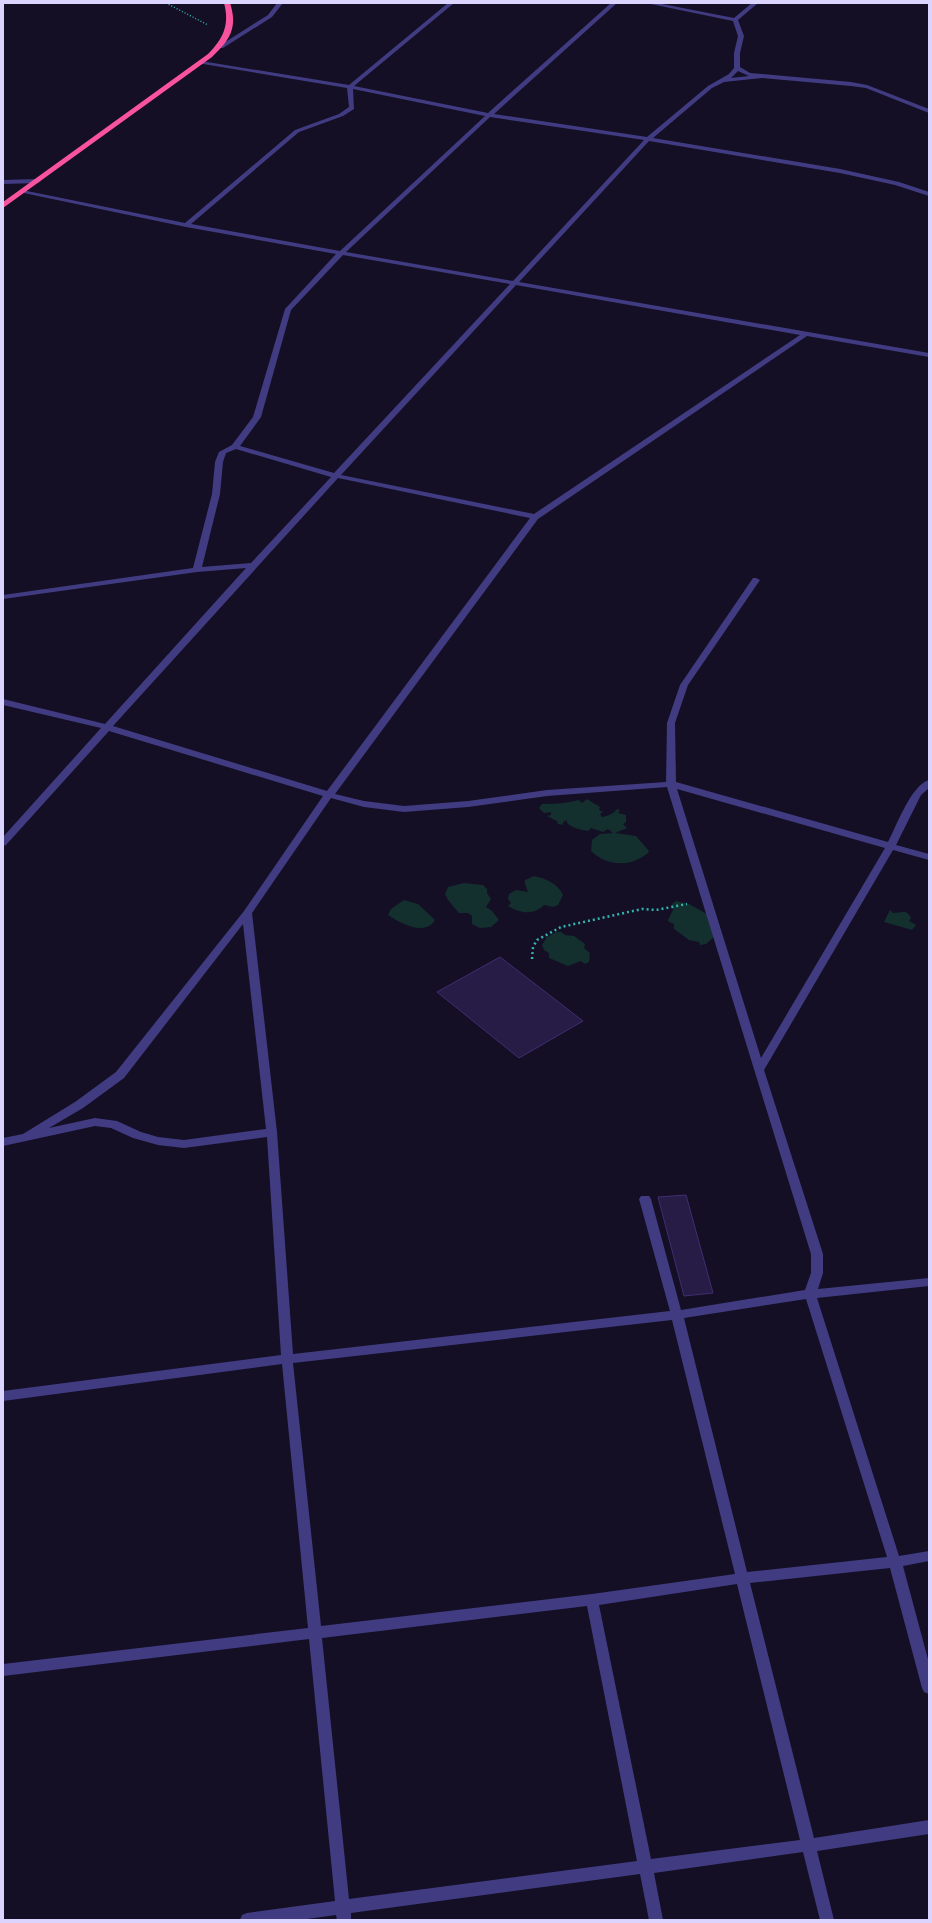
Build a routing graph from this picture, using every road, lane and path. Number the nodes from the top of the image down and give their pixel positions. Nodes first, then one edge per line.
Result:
1 (166, 3) edge
2 (227, 3) edge
3 (280, 3) edge
4 (451, 3) edge
5 (614, 3) edge
6 (649, 3) edge
7 (755, 3) edge
8 (735, 20) junction
9 (222, 44) junction
10 (203, 62) junction
11 (737, 68) junction
12 (762, 76) junction
13 (723, 80) junction
14 (350, 87) junction
15 (929, 111) edge
16 (489, 115) junction
17 (648, 139) junction
18 (38, 181) junction
19 (3, 182) edge
20 (22, 192) junction
21 (929, 194) edge
22 (3, 206) edge
23 (186, 225) junction
24 (341, 253) junction
25 (513, 283) junction
26 (804, 335) junction
27 (929, 356) edge
28 (235, 446) junction
29 (337, 476) junction
30 (535, 517) junction
31 (253, 565) junction
32 (197, 570) junction
33 (756, 580) dead end
34 (3, 597) edge
35 (3, 702) edge
36 (106, 727) junction
37 (929, 783) edge
38 (672, 784) junction
39 (330, 796) junction
40 (3, 843) edge
41 (891, 846) junction
42 (929, 857) edge
43 (707, 901) junction
44 (247, 913) junction
45 (532, 958) dead end
46 (759, 1070) junction
47 (272, 1132) junction
48 (26, 1137) junction
49 (3, 1142) edge
50 (645, 1199) dead end
51 (929, 1282) edge
52 (810, 1294) junction
53 (677, 1315) junction
54 (287, 1359) junction
55 (3, 1396) edge
56 (929, 1556) edge
57 (895, 1562) junction
58 (742, 1578) junction
59 (592, 1600) junction
60 (314, 1632) junction
61 (3, 1670) edge
62 (929, 1688) edge
63 (929, 1827) edge
64 (809, 1845) junction
65 (646, 1867) junction
66 (343, 1913) edge
67 (247, 1920) edge
68 (656, 1920) edge
69 (827, 1920) edge

1 - 9 path
2 - 9 highway
3 - 9 street
4 - 14 street
5 - 16 street
6 - 8 street
7 - 8 street
8 - 11 street
9 - 10 highway
10 - 14 street
10 - 18 highway
11 - 12 street
11 - 13 street
12 - 13 street
12 - 15 street
13 - 17 street
14 - 16 street
14 - 23 street
16 - 17 street
16 - 24 street
17 - 21 street
17 - 25 street
18 - 19 street
18 - 20 highway
20 - 22 highway
20 - 23 street
23 - 24 street
24 - 25 street
24 - 28 street
25 - 26 street
25 - 29 street
26 - 27 street
26 - 30 street
28 - 29 street
28 - 32 street
29 - 30 street
29 - 31 street
30 - 39 street
31 - 32 street
31 - 36 street
32 - 34 street
33 - 38 street
35 - 36 street
36 - 39 street
36 - 40 street
37 - 41 street
38 - 39 street
38 - 41 street
38 - 43 street
39 - 44 street
41 - 42 street
41 - 46 street
43 - 45 path
43 - 46 street
44 - 47 street
44 - 48 street
46 - 52 street
47 - 48 street
47 - 54 street
48 - 49 street
50 - 53 street
51 - 52 street
52 - 53 street
52 - 57 street
53 - 54 street
53 - 58 street
54 - 55 street
54 - 60 street
56 - 57 street
57 - 58 street
57 - 62 street
58 - 59 street
58 - 64 street
59 - 60 street
59 - 65 street
60 - 61 street
60 - 66 street
63 - 64 street
64 - 65 street
64 - 69 street
65 - 66 street
65 - 68 street
66 - 67 street

